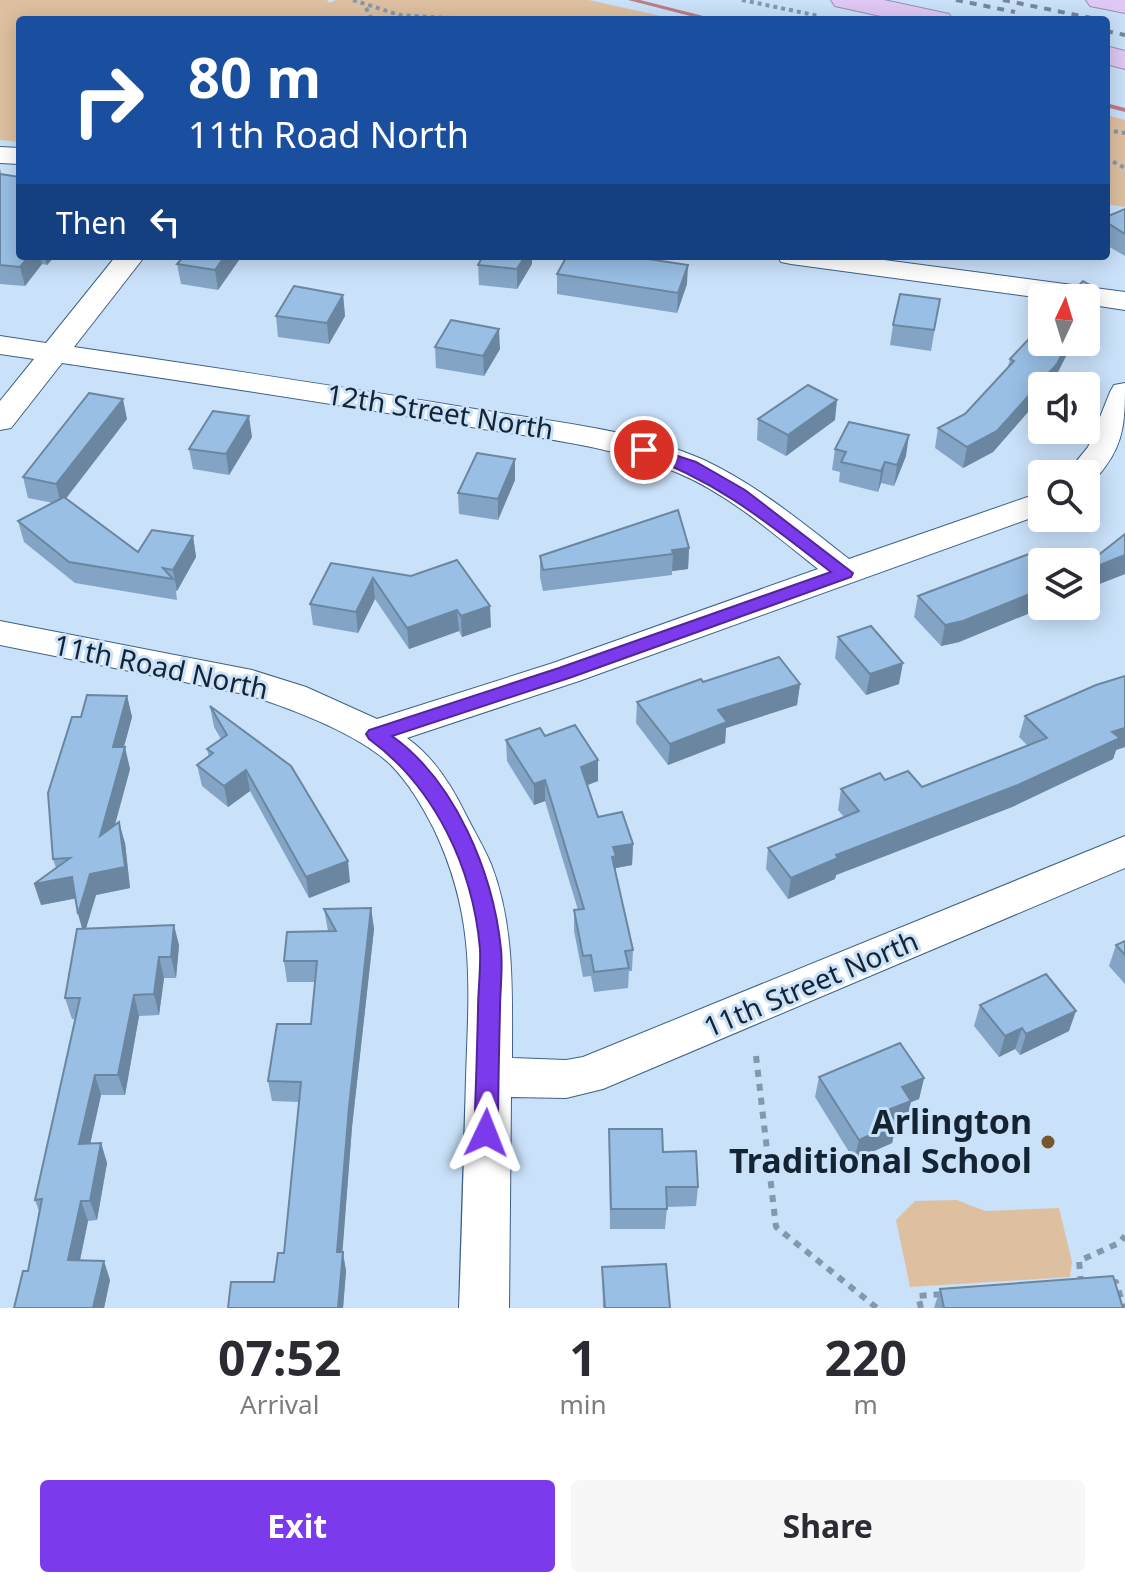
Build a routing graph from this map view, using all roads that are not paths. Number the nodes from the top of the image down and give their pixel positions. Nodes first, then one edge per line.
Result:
1 (845, 0) edge
2 (1100, 0) edge
3 (1125, 5) edge
4 (920, 16) edge
5 (128, 260) edge
6 (821, 260) edge
7 (1125, 301) edge
8 (0, 345) edge
9 (53, 353) junction
10 (1125, 392) edge
11 (0, 421) edge
12 (1094, 460) edge
13 (1028, 507) edge
14 (845, 573) junction
15 (0, 633) edge
16 (375, 734) junction
17 (1125, 851) edge
18 (488, 1077) junction
19 (484, 1308) edge

1 - 4 highway
2 - 3 highway
5 - 9 street
6 - 7 street
8 - 9 street, 12th Street North
9 - 11 street
9 - 14 street, 12th Street North
10 - 12 street
13 - 14 street
14 - 16 street
15 - 16 street, 11th Road North
16 - 18 street, 11th Road North
17 - 18 street, 11th Street North
18 - 19 street, 11th Road North

